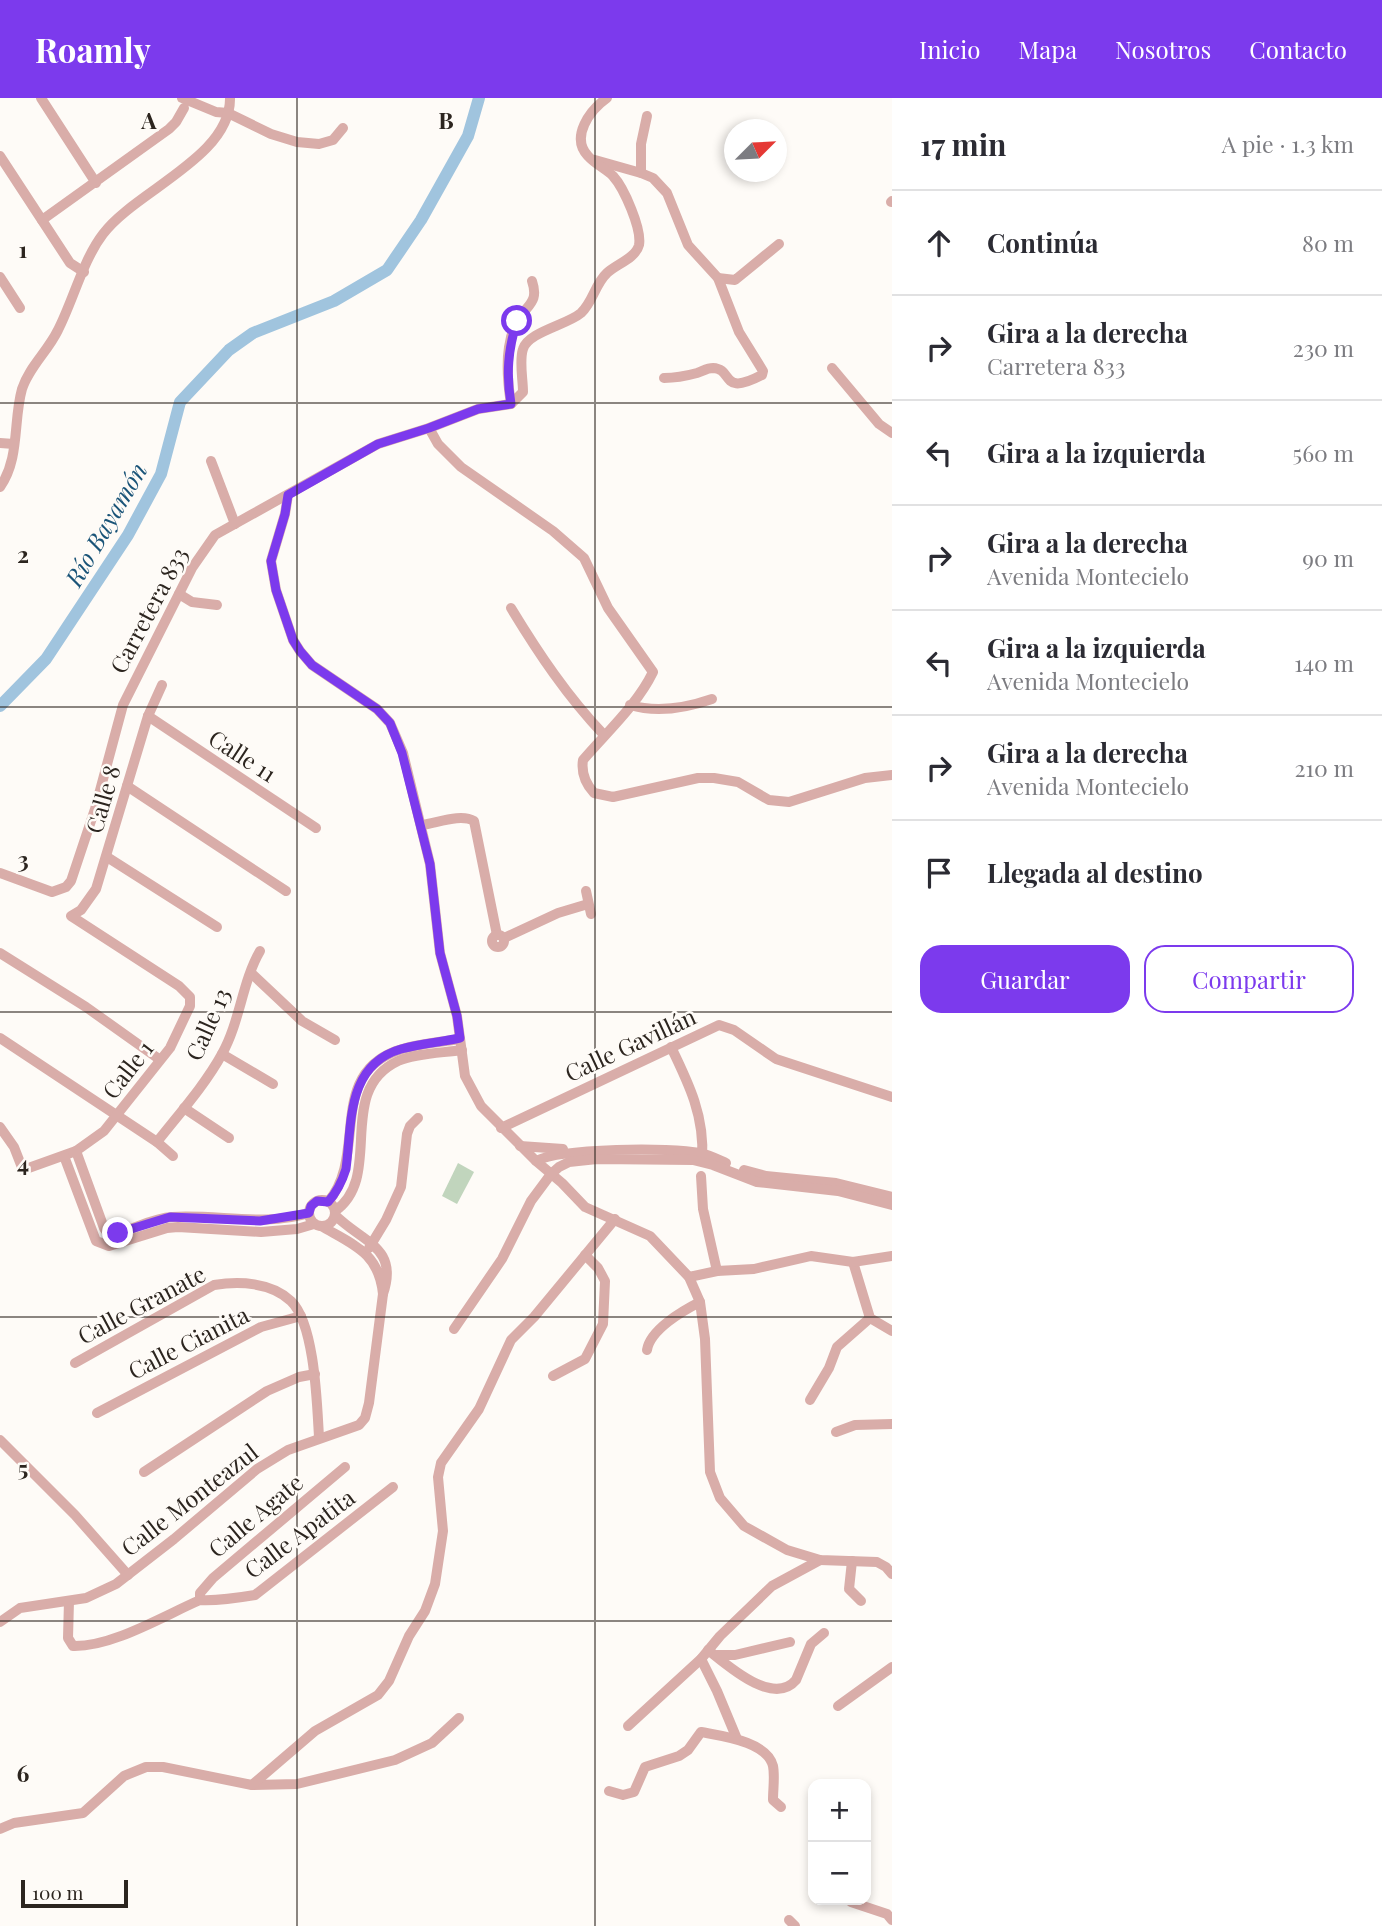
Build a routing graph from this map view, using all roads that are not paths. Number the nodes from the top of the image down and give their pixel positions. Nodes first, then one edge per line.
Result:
1 (41, 98) edge
2 (230, 98) edge
3 (607, 98) edge
4 (596, 102) edge
5 (183, 103) edge
6 (228, 113) junction
7 (647, 116) dead end
8 (343, 128) dead end
9 (0, 156) edge
10 (589, 158) junction
11 (641, 173) junction
12 (96, 183) junction
13 (42, 220) junction
14 (779, 244) dead end
15 (84, 272) junction
16 (0, 277) edge
17 (718, 278) junction
18 (532, 281) dead end
19 (20, 308) dead end
20 (832, 368) dead end
21 (664, 378) dead end
22 (511, 404) junction
23 (429, 428) junction
24 (892, 433) edge
25 (0, 443) edge
26 (14, 444) junction
27 (211, 461) dead end
28 (0, 487) edge
29 (288, 495) junction
30 (235, 524) junction
31 (179, 594) junction
32 (217, 605) dead end
33 (511, 608) dead end
34 (162, 685) dead end
35 (712, 699) dead end
36 (630, 705) junction
37 (148, 716) junction
38 (604, 735) junction
39 (892, 775) edge
40 (127, 786) junction
41 (422, 825) junction
42 (316, 828) dead end
43 (107, 857) junction
44 (0, 873) edge
45 (286, 891) dead end
46 (586, 891) dead end
47 (217, 927) dead end
48 (260, 951) dead end
49 (0, 953) edge
50 (251, 973) junction
51 (190, 997) joint
52 (0, 1038) edge
53 (335, 1041) dead end
54 (461, 1044) junction
55 (668, 1049) junction
56 (222, 1054) junction
57 (159, 1059) junction
58 (273, 1084) dead end
59 (892, 1097) edge
60 (184, 1108) junction
61 (117, 1116) junction
62 (418, 1118) dead end
63 (0, 1127) edge
64 (501, 1128) junction
65 (229, 1138) dead end
66 (157, 1142) junction
67 (520, 1146) junction
68 (76, 1151) junction
69 (64, 1156) junction
70 (173, 1156) dead end
71 (584, 1156) junction
72 (698, 1157) junction
73 (543, 1167) junction
74 (701, 1176) dead end
75 (892, 1197) edge
76 (892, 1205) edge
77 (335, 1208) junction
78 (615, 1219) junction
79 (315, 1221) junction
80 (369, 1248) junction
81 (585, 1255) junction
82 (892, 1256) edge
83 (853, 1262) junction
84 (717, 1271) junction
85 (689, 1277) junction
86 (700, 1302) junction
87 (301, 1316) junction
88 (870, 1318) junction
89 (454, 1329) dead end
90 (892, 1331) edge
91 (647, 1350) dead end
92 (75, 1363) dead end
93 (315, 1374) junction
94 (553, 1376) dead end
95 (810, 1400) dead end
96 (97, 1413) dead end
97 (892, 1424) edge
98 (836, 1433) dead end
99 (319, 1437) junction
100 (0, 1440) edge
101 (345, 1467) dead end
102 (144, 1472) dead end
103 (393, 1488) dead end
104 (820, 1560) junction
105 (852, 1561) junction
106 (892, 1574) edge
107 (128, 1575) junction
108 (200, 1600) junction
109 (69, 1601) junction
110 (862, 1601) dead end
111 (0, 1622) edge
112 (824, 1633) dead end
113 (789, 1642) dead end
114 (704, 1654) junction
115 (892, 1667) edge
116 (838, 1706) dead end
117 (459, 1718) dead end
118 (628, 1726) dead end
119 (737, 1739) junction
120 (252, 1785) junction
121 (609, 1791) dead end
122 (781, 1807) dead end
123 (0, 1829) edge
124 (860, 1905) edge
125 (892, 1920) edge

1 - 12 street
2 - 6 street
3 - 4 street
4 - 10 street
5 - 6 street
5 - 12 street
6 - 8 street
6 - 15 street
7 - 11 street
9 - 13 street
10 - 11 street
10 - 22 street
11 - 17 street
12 - 13 street
13 - 15 street
14 - 17 street
15 - 26 street
16 - 19 street
17 - 21 street
18 - 22 street
20 - 24 street
22 - 23 street, Carretera 833
23 - 29 street, Carretera 833
23 - 36 street
25 - 26 street
26 - 28 street
27 - 30 street
29 - 30 street, Carretera 833
29 - 41 street
30 - 31 street, Carretera 833
31 - 32 street
31 - 44 street, Carretera 833
33 - 38 street
34 - 37 street, Calle 8
35 - 36 street
36 - 38 street
37 - 40 street, Calle 8
37 - 42 street, Calle 11
38 - 39 street
40 - 43 street, Calle 8
40 - 45 street
41 - 46 street
41 - 54 street
43 - 47 street
43 - 51 street, Calle 8
48 - 50 street, Calle 13
49 - 57 street
50 - 53 street
50 - 56 street, Calle 13
51 - 57 street, Calle 1
52 - 61 street
54 - 64 street
54 - 77 street
54 - 77 street
55 - 59 street, Calle Gavillán
55 - 64 street, Calle Gavillán
55 - 72 street
56 - 58 street
56 - 60 street, Calle 13
57 - 61 street, Calle 1
60 - 65 street
60 - 66 street, Calle 13
61 - 66 street
61 - 68 street, Calle 1
62 - 80 street
63 - 69 street, Calle 1
64 - 67 street
66 - 70 street
67 - 71 street
67 - 73 street
68 - 69 street, Calle 1
68 - 79 street
69 - 79 street
71 - 72 street
71 - 73 street
71 - 73 street
72 - 75 street
72 - 76 street
73 - 78 street
73 - 89 street
74 - 84 street
77 - 79 street
77 - 79 street
77 - 80 street, Calle Monteazul
78 - 81 street
78 - 85 street
79 - 80 street, Calle Monteazul
80 - 99 street, Calle Monteazul
81 - 94 street
81 - 120 street
82 - 83 street
83 - 84 street
83 - 88 street
84 - 85 street
85 - 86 street
86 - 91 street
86 - 104 street
87 - 92 street, Calle Granate
87 - 93 street
87 - 96 street, Calle Cianita
88 - 90 street
88 - 95 street
93 - 99 street
93 - 102 street
97 - 98 street
99 - 107 street, Calle Monteazul
100 - 107 street
101 - 108 street, Calle Agate
103 - 108 street, Calle Apatita
104 - 105 street
104 - 114 street
105 - 106 street
105 - 110 street
107 - 109 street, Calle Monteazul
108 - 109 street, Calle Apatita
109 - 111 street, Calle Monteazul
112 - 114 street
113 - 114 street
114 - 118 street
114 - 119 street
115 - 116 street
117 - 120 street
119 - 121 street
119 - 122 street
120 - 123 street
124 - 125 street

